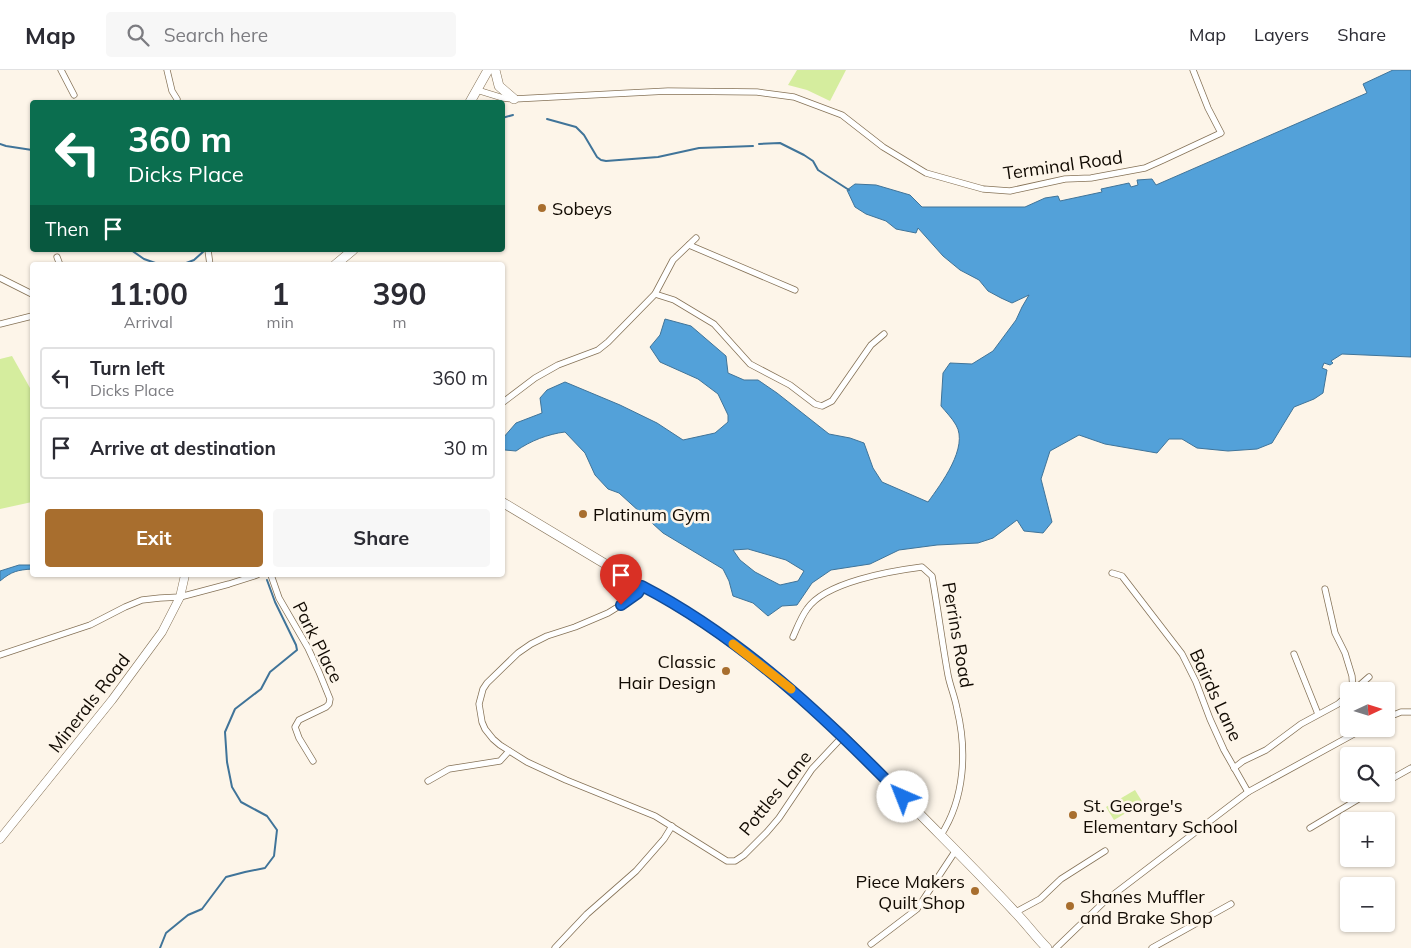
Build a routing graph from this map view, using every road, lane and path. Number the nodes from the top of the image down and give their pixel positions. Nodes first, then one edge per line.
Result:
1 (61, 70) edge
2 (167, 70) edge
3 (488, 70) edge
4 (495, 70) edge
5 (1193, 70) edge
6 (477, 90) junction
7 (74, 95) dead end
8 (177, 99) dead end
9 (514, 99) junction
10 (471, 100) edge
11 (696, 238) dead end
12 (689, 245) junction
13 (351, 252) edge
14 (57, 257) dead end
15 (59, 262) edge
16 (339, 262) edge
17 (0, 278) edge
18 (795, 290) dead end
19 (30, 293) edge
20 (655, 294) junction
21 (30, 316) edge
22 (0, 324) edge
23 (884, 334) dead end
24 (505, 400) edge
25 (505, 504) edge
26 (1112, 573) dead end
27 (185, 577) edge
28 (251, 577) edge
29 (272, 577) edge
30 (642, 586) junction
31 (1324, 589) dead end
32 (180, 597) junction
33 (793, 637) dead end
34 (1294, 654) dead end
35 (0, 655) edge
36 (1369, 677) dead end
37 (1352, 682) edge
38 (1363, 682) edge
39 (1340, 702) edge
40 (1411, 706) edge
41 (1401, 712) junction
42 (1411, 712) edge
43 (1318, 714) junction
44 (1395, 714) edge
45 (843, 736) junction
46 (1346, 738) edge
47 (510, 751) junction
48 (313, 761) dead end
49 (1234, 768) junction
50 (1411, 768) edge
51 (1395, 777) edge
52 (428, 781) dead end
53 (1248, 792) junction
54 (1354, 802) edge
55 (672, 826) junction
56 (1310, 828) dead end
57 (941, 835) junction
58 (0, 839) edge
59 (956, 850) junction
60 (1105, 850) dead end
61 (1231, 904) dead end
62 (1016, 912) junction
63 (871, 944) dead end
64 (555, 948) edge
65 (1047, 948) edge
66 (1056, 948) edge
67 (1152, 948) edge

1 - 7 street
2 - 8 street
3 - 6 main road
4 - 9 main road
5 - 9 street, Terminal Road
6 - 9 street, Terminal Road
6 - 10 main road
11 - 12 street
12 - 18 street
12 - 20 street
13 - 16 main road
14 - 15 street
17 - 19 street
20 - 23 street
20 - 24 street
21 - 22 street
25 - 30 main road
26 - 49 street, Bairds Lane
27 - 32 street, Minerals Road
28 - 32 street
29 - 48 street, Park Place
30 - 45 main road
30 - 47 street
31 - 37 street
32 - 35 street
32 - 58 street, Minerals Road
33 - 57 street, Perrins Road
34 - 43 street
36 - 38 street
39 - 43 street
40 - 41 street
41 - 42 street
41 - 44 street
43 - 49 street
45 - 55 street, Pottles Lane
45 - 57 main road
46 - 53 street
47 - 52 street
47 - 55 street
49 - 53 street, Bairds Lane
50 - 51 street
53 - 66 street
54 - 56 street
55 - 64 street
57 - 59 main road
59 - 62 main road
59 - 63 street
60 - 62 street
61 - 67 street
62 - 65 main road

